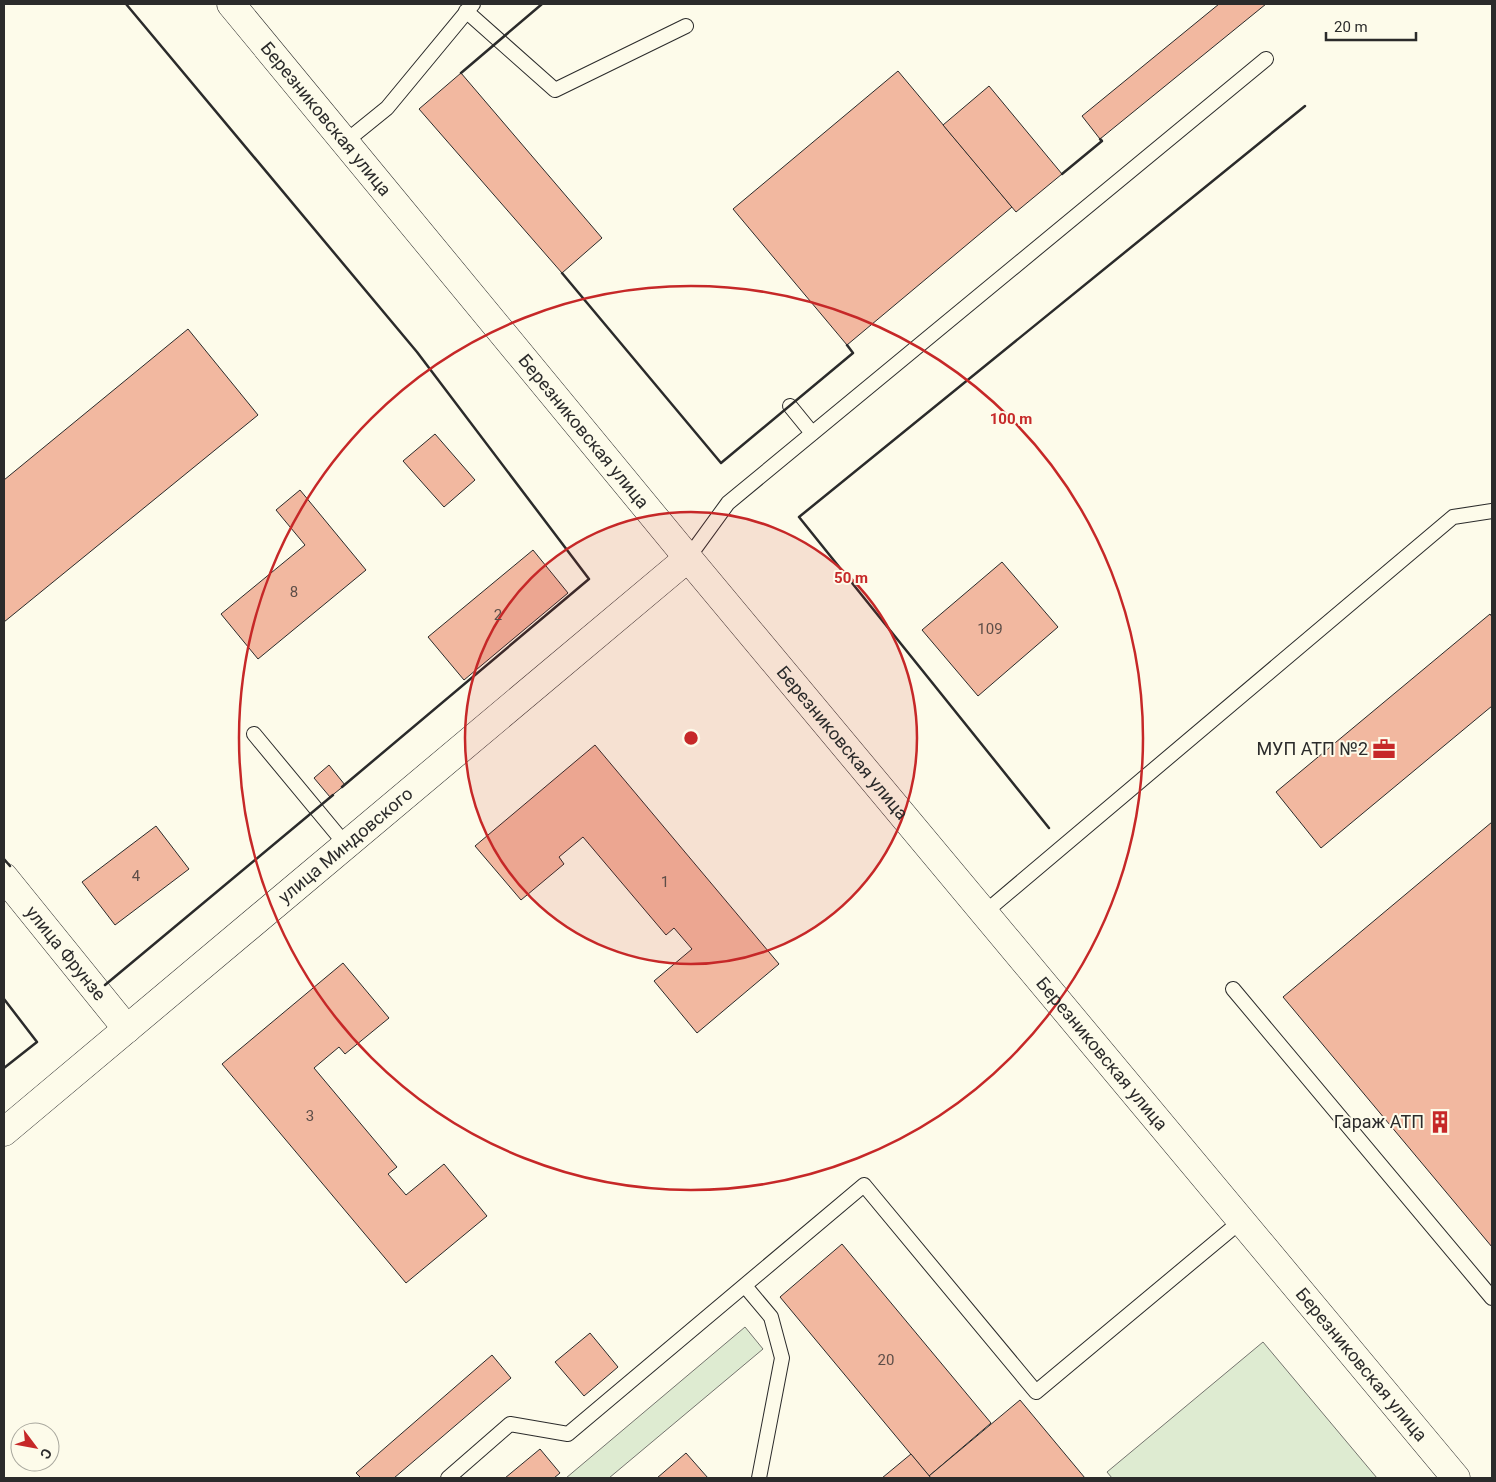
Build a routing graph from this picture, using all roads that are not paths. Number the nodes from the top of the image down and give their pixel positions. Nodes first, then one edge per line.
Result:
1 (231, 4) edge
2 (470, 8) edge
3 (686, 26) dead end
4 (1266, 59) dead end
5 (345, 142) junction
6 (790, 406) dead end
7 (812, 433) junction
8 (1492, 511) edge
9 (688, 558) junction
10 (254, 734) dead end
11 (346, 845) junction
12 (4, 877) edge
13 (984, 913) junction
14 (1233, 989) dead end
15 (127, 1028) junction
16 (4, 1132) edge
17 (1241, 1221) junction
18 (745, 1286) junction
19 (1492, 1298) edge
20 (448, 1478) edge
21 (759, 1478) edge
22 (1456, 1478) edge

1 - 5 street, Березниковская улица
2 - 3 lane
2 - 5 lane
4 - 7 lane
5 - 9 street, Березниковская улица
6 - 7 lane
7 - 9 lane
8 - 13 lane
9 - 11 street, улица Миндовского
9 - 13 street, Березниковская улица
10 - 11 lane
11 - 15 street, улица Миндовского
12 - 15 street, улица Фрунзе
13 - 17 street, Березниковская улица
14 - 19 lane
15 - 16 street, улица Миндовского
17 - 18 lane
17 - 22 street, Березниковская улица
18 - 20 lane
18 - 21 lane

